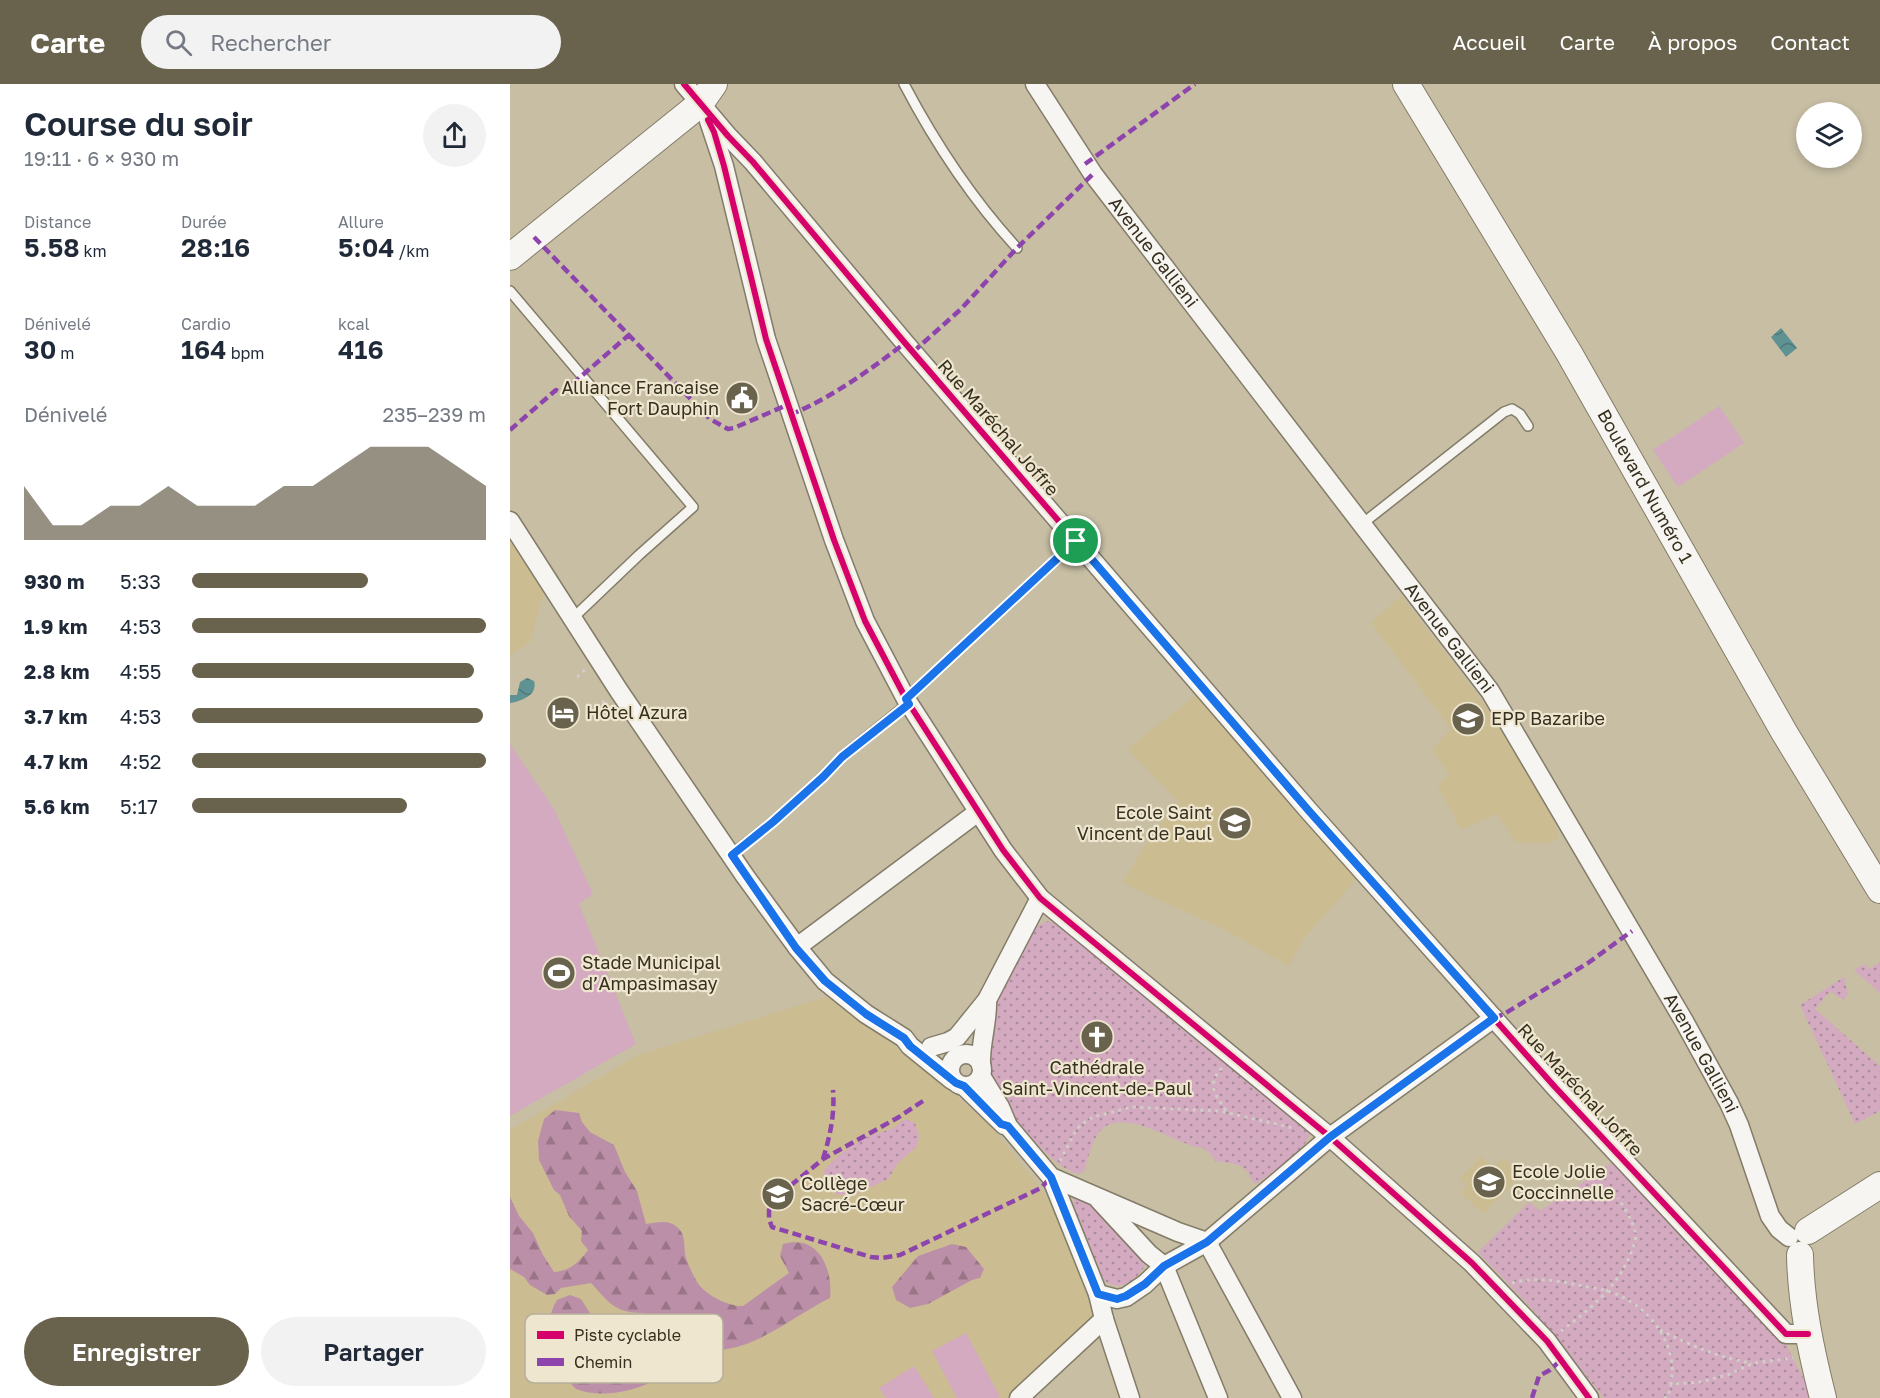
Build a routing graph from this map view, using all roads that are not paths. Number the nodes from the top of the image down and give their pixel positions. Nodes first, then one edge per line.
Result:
1 (904, 84) edge
2 (1035, 84) edge
3 (1406, 84) edge
4 (699, 90) edge
5 (1017, 248) dead end
6 (510, 257) edge
7 (510, 291) edge
8 (1527, 426) dead end
9 (510, 521) edge
10 (1362, 524) junction
11 (1076, 541) junction
12 (573, 618) junction
13 (907, 701) junction
14 (978, 812) junction
15 (732, 855) junction
16 (1880, 890) edge
17 (1040, 898) junction
18 (796, 948) junction
19 (987, 1000) junction
20 (1494, 1018) junction
21 (966, 1027) junction
22 (904, 1038) junction
23 (931, 1047) junction
24 (958, 1055) junction
25 (981, 1070) junction
26 (958, 1083) junction
27 (1008, 1126) junction
28 (1330, 1137) junction
29 (1051, 1177) junction
30 (1880, 1185) edge
31 (1095, 1196) junction
32 (1799, 1241) junction
33 (1207, 1242) junction
34 (1164, 1266) junction
35 (1098, 1294) junction
36 (1104, 1319) junction
37 (1810, 1345) junction
38 (1019, 1398) edge
39 (1130, 1398) edge
40 (1218, 1398) edge
41 (1292, 1398) edge
42 (1589, 1398) edge
43 (1823, 1398) edge

1 - 5 lane
2 - 10 street, Avenue Gallieni
3 - 16 main road, Boulevard Numéro 1
4 - 6 main road
4 - 11 street, Rue Maréchal Joffre
4 - 13 street
7 - 12 lane
8 - 10 lane
9 - 12 street
10 - 32 street, Avenue Gallieni
11 - 13 lane
11 - 20 street, Rue Maréchal Joffre
12 - 15 street
13 - 14 street
13 - 15 lane
14 - 17 street
14 - 18 street
15 - 18 street
17 - 19 street
17 - 28 street
18 - 22 street
19 - 21 street
19 - 25 street
20 - 28 street
20 - 37 street, Rue Maréchal Joffre
21 - 23 street
21 - 24 street
22 - 23 street
22 - 26 street
23 - 24 street
24 - 25 street
24 - 26 street
25 - 26 street
25 - 27 street
26 - 27 street
27 - 29 street
28 - 33 street
28 - 42 street
29 - 31 street
29 - 35 street
30 - 32 main road
31 - 33 street
31 - 34 street
32 - 37 main road
33 - 34 street
33 - 41 street
34 - 35 street
34 - 40 street
35 - 36 street
36 - 38 street
36 - 39 street
37 - 43 main road

